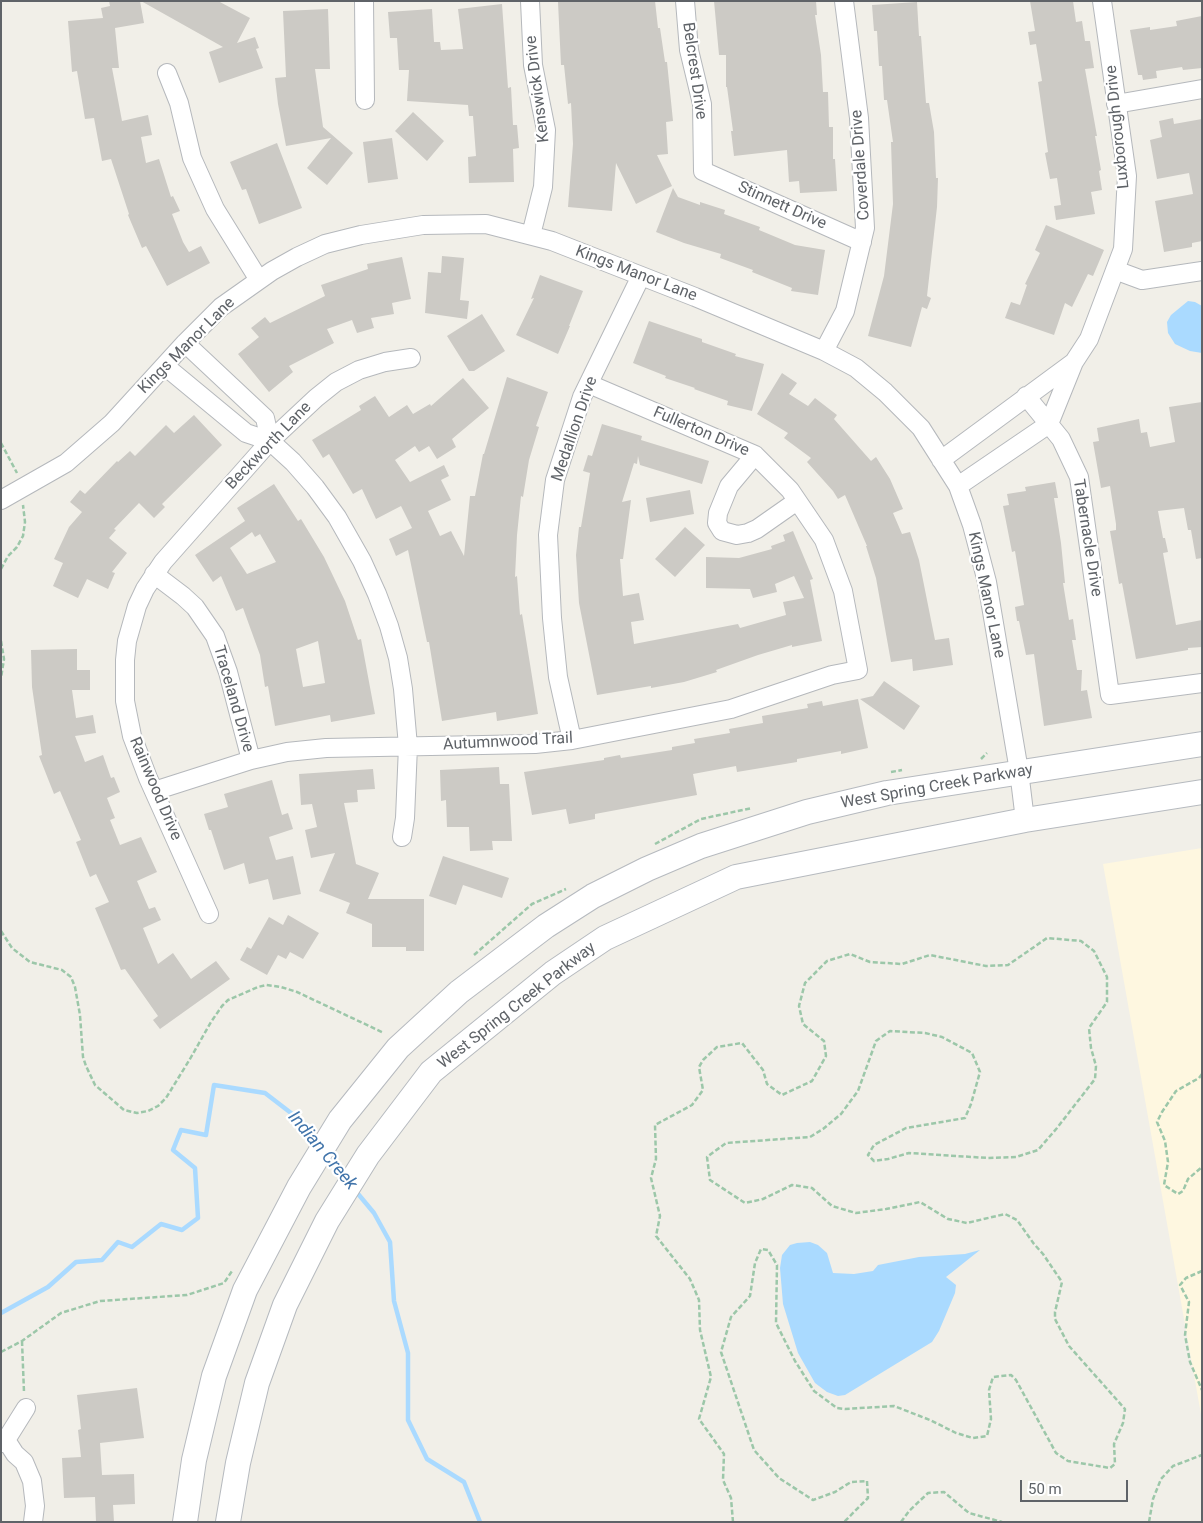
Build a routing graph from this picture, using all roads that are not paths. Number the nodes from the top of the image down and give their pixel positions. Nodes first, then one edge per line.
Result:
1 (364, 1) edge
2 (530, 1) edge
3 (685, 1) edge
4 (844, 1) edge
5 (1102, 1) edge
6 (167, 73) dead end
7 (1202, 89) edge
8 (365, 100) dead end
9 (1116, 104) junction
10 (703, 171) joint
11 (531, 235) junction
12 (862, 242) junction
13 (1115, 270) junction
14 (1202, 271) edge
15 (641, 276) junction
16 (259, 280) junction
17 (185, 343) junction
18 (824, 351) junction
19 (411, 358) dead end
20 (1074, 362) junction
21 (165, 366) junction
22 (589, 384) junction
23 (1026, 396) junction
24 (1049, 424) junction
25 (270, 441) junction
26 (755, 456) junction
27 (941, 460) junction
28 (958, 486) junction
29 (1, 500) edge
30 (797, 501) junction
31 (154, 574) junction
32 (858, 670) joint
33 (1202, 683) edge
34 (572, 740) junction
35 (1202, 744) edge
36 (408, 746) junction
37 (251, 760) junction
38 (1019, 771) junction
39 (154, 791) junction
40 (1202, 792) edge
41 (1025, 820) junction
42 (402, 837) dead end
43 (209, 914) dead end
44 (26, 1408) road end
45 (4, 1441) edge
46 (33, 1522) edge
47 (185, 1522) edge
48 (228, 1522) edge

1 - 8 street
2 - 11 street, Kenswick Drive
3 - 10 street, Belcrest Drive
4 - 12 street, Coverdale Drive
5 - 9 street, Luxborough Drive
6 - 16 street
7 - 9 street
9 - 13 street, Luxborough Drive
10 - 12 street, Stinnett Drive
11 - 15 street, Kings Manor Lane
11 - 16 street, Kings Manor Lane
12 - 18 street, Coverdale Drive
13 - 14 street
13 - 20 street, Luxborough Drive
15 - 18 street, Kings Manor Lane
15 - 22 street, Medallion Drive
16 - 17 street, Kings Manor Lane
17 - 21 street, Kings Manor Lane
17 - 25 street
18 - 27 street, Kings Manor Lane
19 - 25 street, Beckworth Lane
20 - 23 street, Luxborough Drive
20 - 24 street, Luxborough Drive
21 - 25 street
21 - 29 street, Kings Manor Lane
22 - 26 street, Fullerton Drive
22 - 34 street, Medallion Drive
23 - 24 street, Tabernacle Drive
23 - 27 street, Luxborough Drive
24 - 28 street
24 - 33 street, Tabernacle Drive
25 - 31 street, Beckworth Lane
25 - 36 street
26 - 30 street, Fullerton Drive
26 - 30 street
27 - 28 street, Kings Manor Lane
28 - 38 street, Kings Manor Lane
30 - 32 street, Fullerton Drive
31 - 37 street, Traceland Drive
31 - 39 street, Rainwood Drive
32 - 34 street, Autumnwood Trail
34 - 36 street, Autumnwood Trail
35 - 38 main road, West Spring Creek Parkway
36 - 37 street, Autumnwood Trail
36 - 42 street
37 - 39 street, Autumnwood Trail
38 - 41 street, Kings Manor Lane
38 - 47 main road, West Spring Creek Parkway
39 - 43 street, Rainwood Drive
40 - 41 main road, West Spring Creek Parkway
41 - 48 main road, West Spring Creek Parkway
44 - 45 street
45 - 46 street

